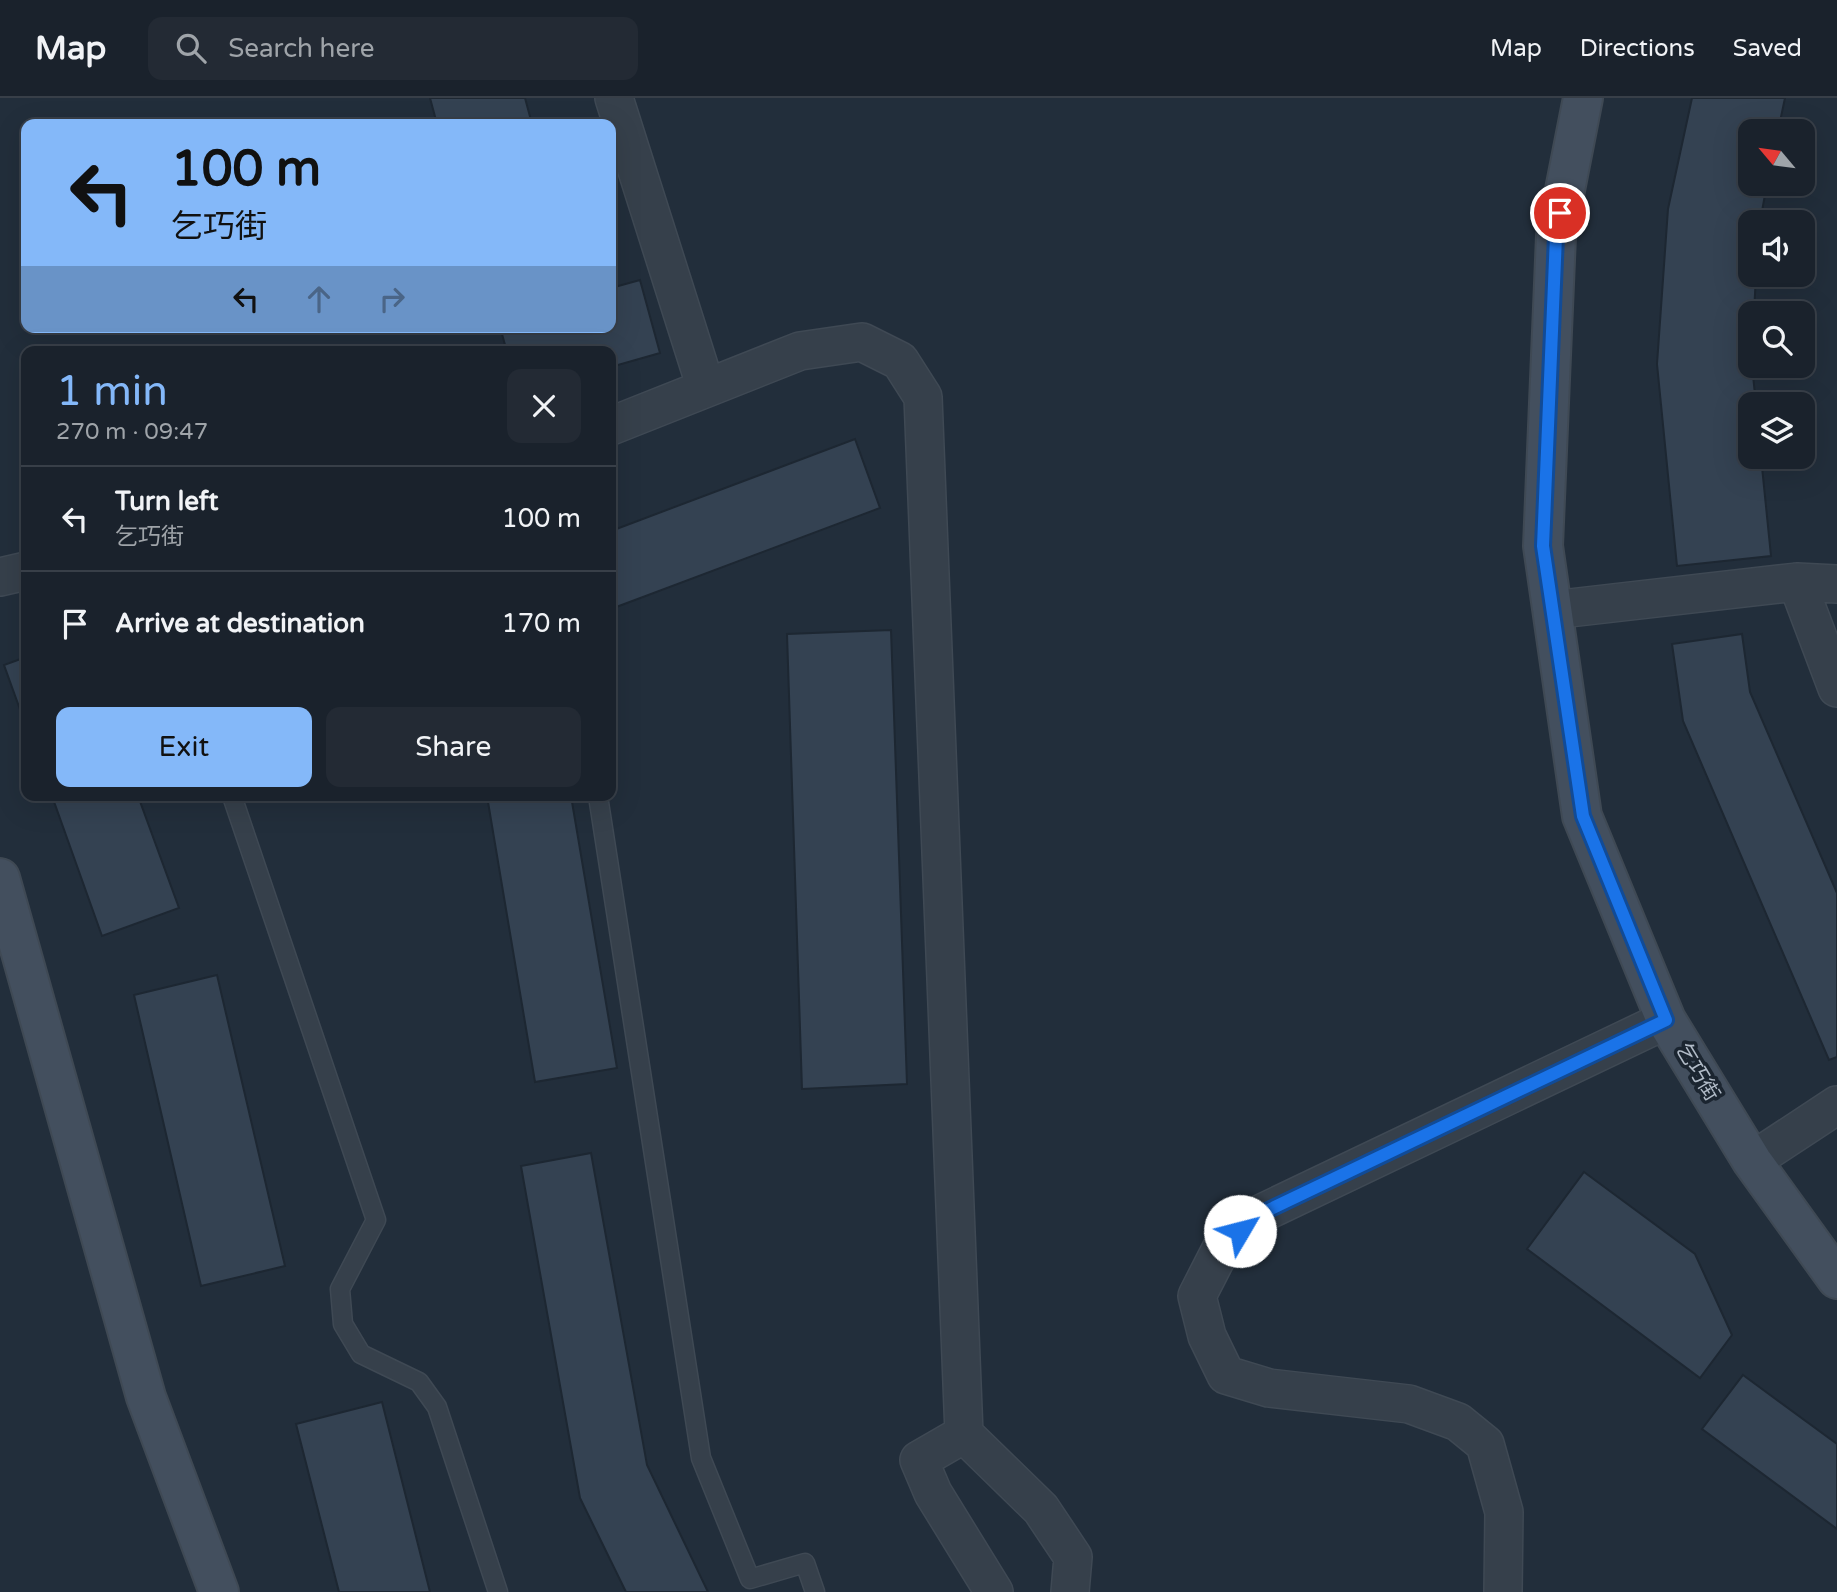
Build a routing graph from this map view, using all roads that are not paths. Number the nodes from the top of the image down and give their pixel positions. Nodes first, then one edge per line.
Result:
1 (614, 98) edge
2 (1583, 98) edge
3 (706, 388) junction
4 (616, 424) edge
5 (21, 572) edge
6 (0, 576) edge
7 (1797, 582) junction
8 (1837, 584) edge
9 (1552, 610) junction
10 (1837, 688) edge
11 (234, 801) edge
12 (599, 801) edge
13 (0, 878) edge
14 (1666, 1020) junction
15 (1837, 1105) edge
16 (1752, 1161) junction
17 (1837, 1279) edge
18 (964, 1434) junction
19 (219, 1592) edge
20 (498, 1592) edge
21 (816, 1592) edge
22 (995, 1592) edge
23 (1070, 1592) edge
24 (1503, 1592) edge

1 - 3 street
2 - 9 street, 乞巧街
3 - 4 street
3 - 18 street
5 - 6 street
7 - 8 street
7 - 9 street
7 - 10 street
9 - 14 street, 乞巧街
11 - 20 lane
12 - 21 lane
13 - 19 street
14 - 16 street, 乞巧街
14 - 24 street
15 - 16 street
16 - 17 street, 乞巧街
18 - 22 street
18 - 23 street

